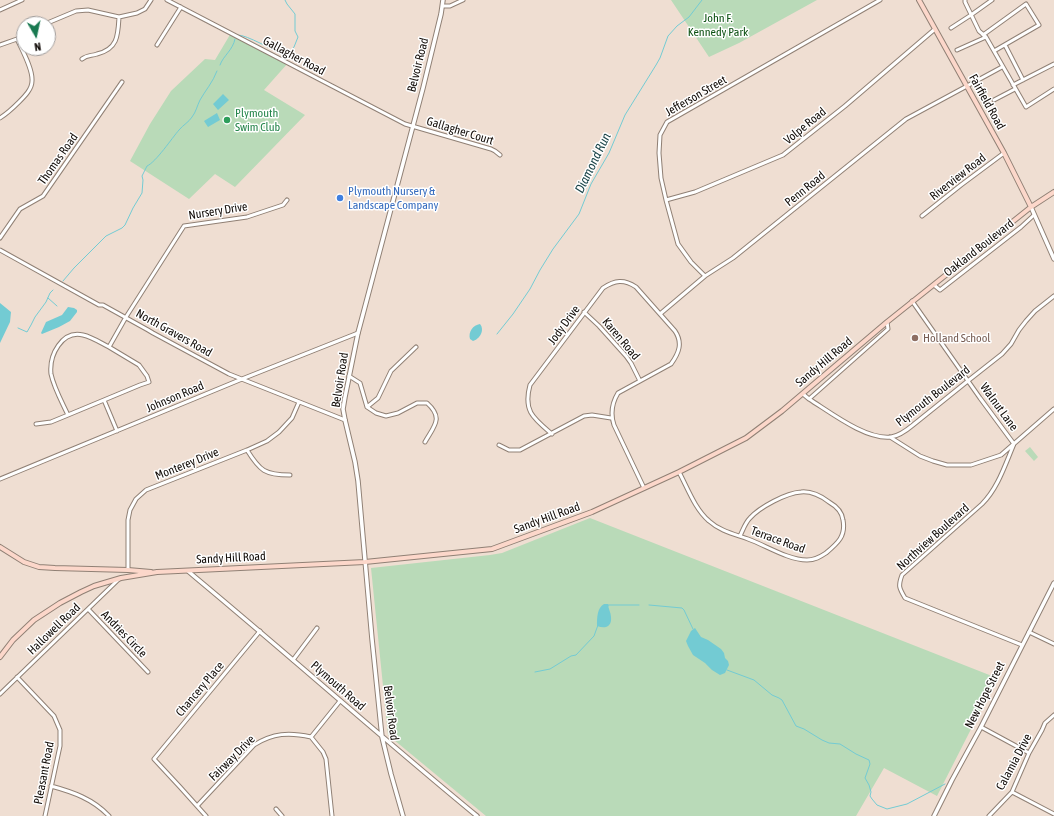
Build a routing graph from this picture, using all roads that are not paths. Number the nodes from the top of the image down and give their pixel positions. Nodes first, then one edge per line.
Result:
1 (22, 0) edge
2 (151, 0) edge
3 (167, 0) edge
4 (443, 0) edge
5 (463, 0) edge
6 (880, 0) edge
7 (919, 0) edge
8 (965, 0) edge
9 (992, 0) edge
10 (443, 6) junction
11 (181, 8) junction
12 (0, 10) edge
13 (971, 16) junction
14 (119, 17) junction
15 (56, 19) edge
16 (951, 28) dead end
17 (935, 29) junction
18 (984, 36) junction
19 (16, 39) edge
20 (0, 45) edge
21 (157, 45) dead end
22 (1004, 45) junction
23 (957, 50) dead end
24 (994, 51) junction
25 (24, 56) edge
26 (82, 59) dead end
27 (1054, 64) edge
28 (1002, 67) junction
29 (1023, 80) junction
30 (122, 82) dead end
31 (1013, 85) junction
32 (967, 86) junction
33 (1015, 89) junction
34 (1054, 89) edge
35 (994, 100) dead end
36 (0, 118) edge
37 (413, 126) junction
38 (1004, 153) junction
39 (500, 155) dead end
40 (1054, 192) edge
41 (287, 200) dead end
42 (666, 200) junction
43 (1031, 207) junction
44 (1034, 215) junction
45 (922, 216) dead end
46 (0, 238) edge
47 (0, 250) edge
48 (1054, 259) edge
49 (705, 276) junction
50 (934, 285) junction
51 (1054, 296) edge
52 (912, 301) junction
53 (584, 312) junction
54 (660, 314) junction
55 (126, 317) junction
56 (887, 322) junction
57 (358, 333) junction
58 (109, 347) junction
59 (416, 347) dead end
60 (349, 376) junction
61 (242, 379) junction
62 (969, 380) junction
63 (640, 381) junction
64 (802, 394) junction
65 (809, 399) junction
66 (104, 400) junction
67 (299, 402) junction
68 (367, 407) junction
69 (1054, 409) edge
70 (68, 415) junction
71 (611, 418) junction
72 (345, 420) junction
73 (36, 424) dead end
74 (117, 431) junction
75 (552, 434) junction
76 (890, 437) junction
77 (425, 442) dead end
78 (1014, 444) junction
79 (499, 445) dead end
80 (246, 450) junction
81 (680, 472) junction
82 (290, 475) dead end
83 (0, 479) edge
84 (644, 488) junction
85 (740, 536) junction
86 (0, 547) edge
87 (365, 562) junction
88 (128, 570) junction
89 (188, 571) junction
90 (157, 572) junction
91 (121, 578) junction
92 (1054, 583) edge
93 (88, 609) junction
94 (317, 628) dead end
95 (260, 631) junction
96 (1029, 632) junction
97 (1054, 644) edge
98 (1022, 645) junction
99 (0, 657) edge
100 (293, 660) junction
101 (148, 672) dead end
102 (17, 677) junction
103 (0, 694) edge
104 (340, 702) junction
105 (1054, 715) edge
106 (981, 727) junction
107 (310, 737) junction
108 (382, 737) junction
109 (1029, 753) junction
110 (51, 786) junction
111 (1012, 792) junction
112 (197, 806) junction
113 (276, 809) dead end
114 (1054, 814) edge
115 (45, 816) edge
116 (109, 816) edge
117 (206, 816) edge
118 (282, 816) edge
119 (332, 816) edge
120 (403, 816) edge
121 (476, 816) edge
122 (934, 816) edge
123 (989, 816) edge

1 - 12 street
2 - 14 street
3 - 11 street, Gallagher Road
4 - 10 street, Belvoir Road
5 - 10 street
6 - 42 street, Jefferson Street
7 - 17 main road, Fairfield Road
8 - 13 street
9 - 13 street
10 - 37 street, Belvoir Road
11 - 21 street
11 - 37 street, Gallagher Road
13 - 16 street
13 - 18 street
14 - 15 street
14 - 26 street
17 - 32 main road, Fairfield Road
17 - 42 street, Volpe Road
18 - 22 street
18 - 23 street
18 - 24 street
19 - 20 street
22 - 24 street
22 - 29 street
24 - 28 street
25 - 36 street
27 - 29 street
28 - 31 street
28 - 32 street, Penn Road
29 - 31 street
30 - 46 street, Thomas Road
31 - 33 street
32 - 38 main road, Fairfield Road
32 - 49 street, Penn Road
33 - 34 street
33 - 35 street
37 - 39 street, Gallagher Court
37 - 57 street, Belvoir Road
38 - 43 main road, Fairfield Road
38 - 45 street, Riverview Road
40 - 43 main road, Sandy Hill Road
41 - 55 street, Nursery Drive
42 - 49 street, Jefferson Street
43 - 44 street, Fairfield Road
43 - 50 main road, Sandy Hill Road
44 - 48 street, Fairfield Road
44 - 50 street, Oakland Boulevard
47 - 55 street, North Gravers Road
49 - 54 street, Penn Road
50 - 52 main road, Sandy Hill Road
51 - 62 street, Plymouth Boulevard
52 - 56 main road, Sandy Hill Road
52 - 62 street, Walnut Lane
53 - 54 street, Jody Drive
53 - 63 street, Karen Road
53 - 75 street, Jody Drive
54 - 63 street, Jody Drive
55 - 58 street, Nursery Drive
55 - 61 street, North Gravers Road
56 - 64 main road, Sandy Hill Road
56 - 65 street
57 - 60 street, Belvoir Road
57 - 61 street, Johnson Road
58 - 66 street
58 - 70 street
59 - 68 street
60 - 68 street
60 - 72 street, Belvoir Road
61 - 67 street, North Gravers Road
61 - 74 street, Johnson Road
62 - 76 street, Plymouth Boulevard
62 - 78 street, Walnut Lane
63 - 71 street, Jody Drive
64 - 65 street, Plymouth Boulevard
64 - 81 main road, Sandy Hill Road
65 - 76 street, Plymouth Boulevard
66 - 70 street
66 - 74 street
67 - 72 street, North Gravers Road
67 - 80 street, Monterey Drive
68 - 77 street
69 - 78 street
70 - 73 street
71 - 75 street
71 - 84 street
72 - 87 street, Belvoir Road
74 - 83 street, Johnson Road
75 - 79 street
76 - 78 street
78 - 98 street, Northview Boulevard
80 - 82 street
80 - 88 street, Monterey Drive
81 - 84 main road, Sandy Hill Road
81 - 85 street, Terrace Road
84 - 87 main road, Sandy Hill Road
85 - 85 street, Terrace Road
86 - 88 main road
87 - 89 main road, Sandy Hill Road
87 - 108 street, Belvoir Road
88 - 90 main road
89 - 90 main road, Sandy Hill Road
89 - 95 street, Plymouth Road
90 - 91 main road, Sandy Hill Road
91 - 93 street, Hallowell Road
91 - 99 main road, Sandy Hill Road
92 - 96 street, New Hope Street
93 - 101 street, Andries Circle
93 - 102 street, Hallowell Road
94 - 100 street
95 - 100 street, Plymouth Road
95 - 112 street, Chancery Place
96 - 97 street
96 - 98 street, New Hope Street
98 - 106 street, New Hope Street
100 - 104 street, Plymouth Road
102 - 103 street, Hallowell Road
102 - 110 street, Pleasant Road
104 - 107 street
104 - 108 street, Plymouth Road
105 - 109 street, Calamia Drive
106 - 109 street
106 - 122 street, New Hope Street
107 - 112 street, Fairway Drive
107 - 119 street
108 - 120 street, Belvoir Road
108 - 121 street, Plymouth Road
109 - 111 street, Calamia Drive
110 - 115 street, Pleasant Road
110 - 116 street
111 - 114 street
111 - 123 street, Calamia Drive
112 - 117 street
113 - 118 street

